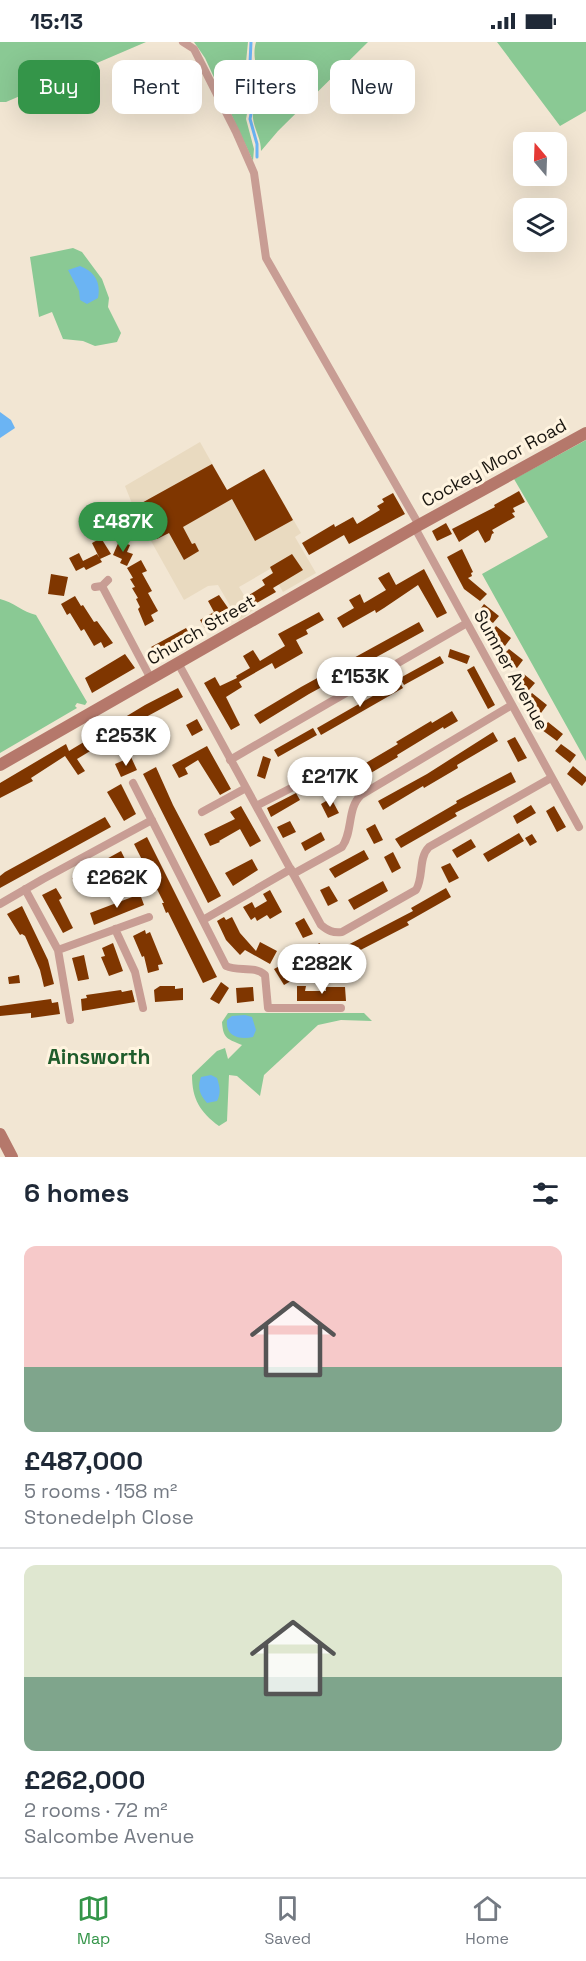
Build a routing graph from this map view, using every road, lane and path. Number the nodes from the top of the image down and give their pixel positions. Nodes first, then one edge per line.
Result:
1 (183, 42) edge
2 (586, 433) edge
3 (417, 527) junction
4 (102, 584) dead end
5 (467, 623) junction
6 (178, 663) junction
7 (151, 679) junction
8 (512, 705) junction
9 (230, 760) junction
10 (0, 765) edge
11 (551, 778) junction
12 (133, 783) dead end
13 (299, 784) dead end
14 (246, 788) junction
15 (256, 806) junction
16 (202, 812) dead end
17 (152, 820) junction
18 (579, 827) dead end
19 (292, 871) junction
20 (25, 889) junction
21 (0, 904) edge
22 (149, 917) dead end
23 (203, 920) junction
24 (116, 929) junction
25 (58, 950) junction
26 (143, 1008) dead end
27 (341, 1008) dead end
28 (70, 1020) dead end
29 (0, 1134) edge
30 (12, 1157) edge

1 - 3 street, Sumner Avenue
2 - 3 main road, Cockey Moor Road
3 - 5 street, Sumner Avenue
3 - 6 main road, Church Street
4 - 7 street
5 - 8 street, Sumner Avenue
5 - 9 street
6 - 7 main road, Church Street
6 - 9 street
7 - 10 main road, Church Street
8 - 11 street, Sumner Avenue
8 - 19 street
9 - 14 street
11 - 18 street, Sumner Avenue
11 - 19 street
12 - 17 street
13 - 15 street
14 - 15 street
14 - 16 street
15 - 19 street
17 - 20 street
17 - 23 street
19 - 23 street
20 - 21 street
20 - 25 street
22 - 24 street
23 - 27 street
24 - 25 street
24 - 26 street
25 - 28 street
29 - 30 main road

